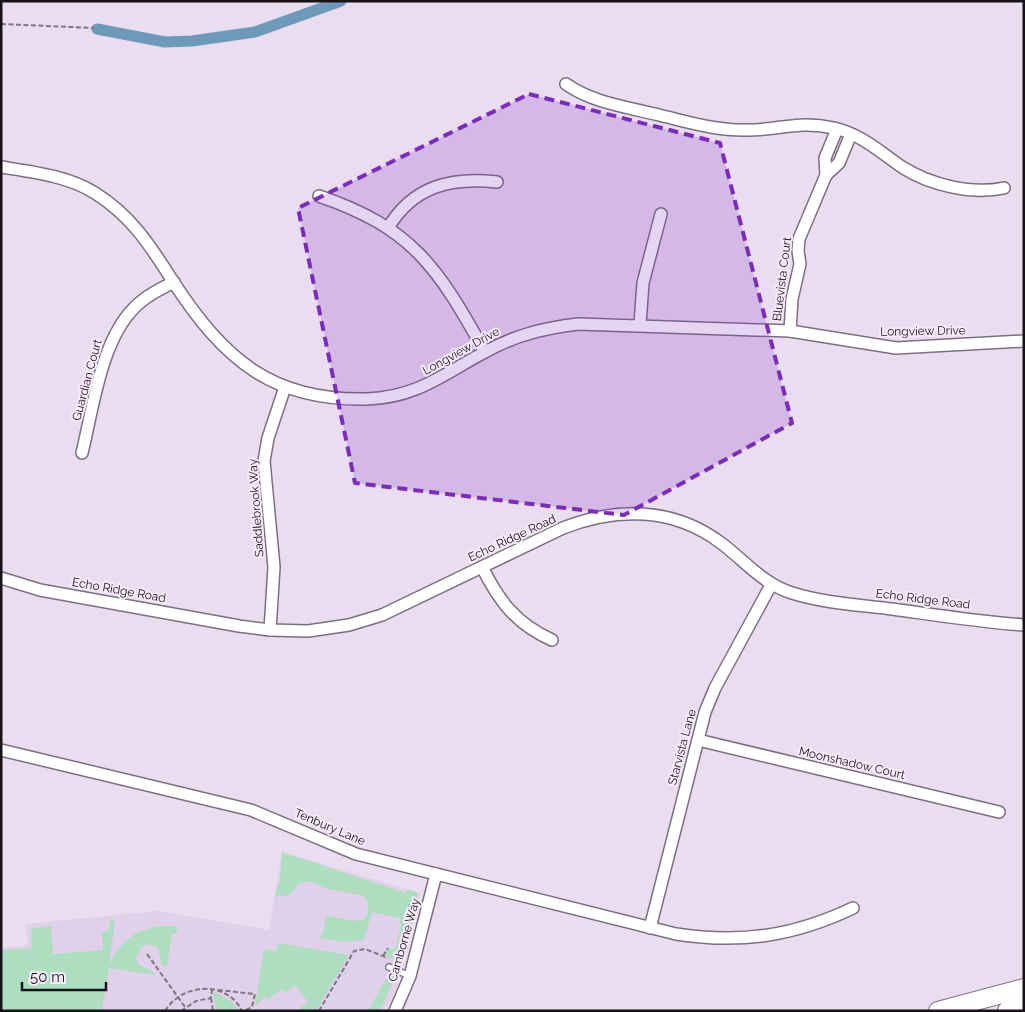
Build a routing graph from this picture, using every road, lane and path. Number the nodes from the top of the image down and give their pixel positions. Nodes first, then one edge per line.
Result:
1 (1, 24) edge
2 (94, 28) dead end
3 (566, 84) dead end
4 (837, 129) junction
5 (852, 134) junction
6 (828, 151) junction
7 (842, 157) junction
8 (1, 167) edge
9 (826, 175) junction
10 (497, 182) dead end
11 (1004, 188) dead end
12 (319, 196) dead end
13 (661, 214) dead end
14 (388, 228) junction
15 (174, 282) junction
16 (640, 324) junction
17 (790, 331) junction
18 (1024, 340) edge
19 (485, 352) junction
20 (286, 387) junction
21 (82, 453) dead end
22 (482, 567) junction
23 (1, 578) edge
24 (771, 585) junction
25 (1024, 625) edge
26 (270, 630) junction
27 (552, 640) dead end
28 (698, 740) junction
29 (1, 750) edge
30 (999, 812) dead end
31 (436, 874) junction
32 (853, 908) dead end
33 (650, 928) junction
34 (388, 948) dead end
35 (147, 954) dead end
36 (383, 956) junction
37 (395, 961) dead end
38 (389, 967) dead end
39 (410, 976) junction
40 (1024, 988) edge
41 (213, 989) junction
42 (178, 996) junction
43 (211, 998) junction
44 (1024, 1006) edge
45 (185, 1007) junction
46 (165, 1011) edge
47 (181, 1011) edge
48 (213, 1011) edge
49 (243, 1011) edge
50 (319, 1011) edge
51 (394, 1011) edge
52 (938, 1011) edge
53 (1007, 1011) edge

1 - 2 path
3 - 4 street
4 - 5 street
4 - 6 street, Bluevista Court
5 - 7 street, Bluevista Court
5 - 11 street
6 - 7 street
6 - 9 street, Bluevista Court
7 - 9 street, Bluevista Court
8 - 15 street, Longview Drive
9 - 17 street, Bluevista Court
10 - 14 street
12 - 14 street
13 - 16 street
14 - 19 street
15 - 20 street, Longview Drive
15 - 21 street, Guardian Court
16 - 17 street, Longview Drive
16 - 19 street, Longview Drive
17 - 18 street, Longview Drive
19 - 20 street, Longview Drive
20 - 26 street, Saddlebrook Way
22 - 24 street, Echo Ridge Road
22 - 26 street, Echo Ridge Road
22 - 27 street
23 - 26 street, Echo Ridge Road
24 - 25 street, Echo Ridge Road
24 - 28 street, Starvista Lane
28 - 30 street, Moonshadow Court
28 - 33 street, Starvista Lane
29 - 31 street, Tenbury Lane
31 - 33 street, Tenbury Lane
31 - 39 street, Camborne Way
32 - 33 street, Tenbury Lane
34 - 36 path
35 - 42 path
36 - 37 path
36 - 50 path
38 - 39 lane
39 - 51 street, Camborne Way
40 - 52 main road
41 - 42 path
41 - 43 path
41 - 49 path
41 - 49 path
42 - 45 path
42 - 46 path
43 - 45 path
43 - 48 path
44 - 53 main road
45 - 47 path

